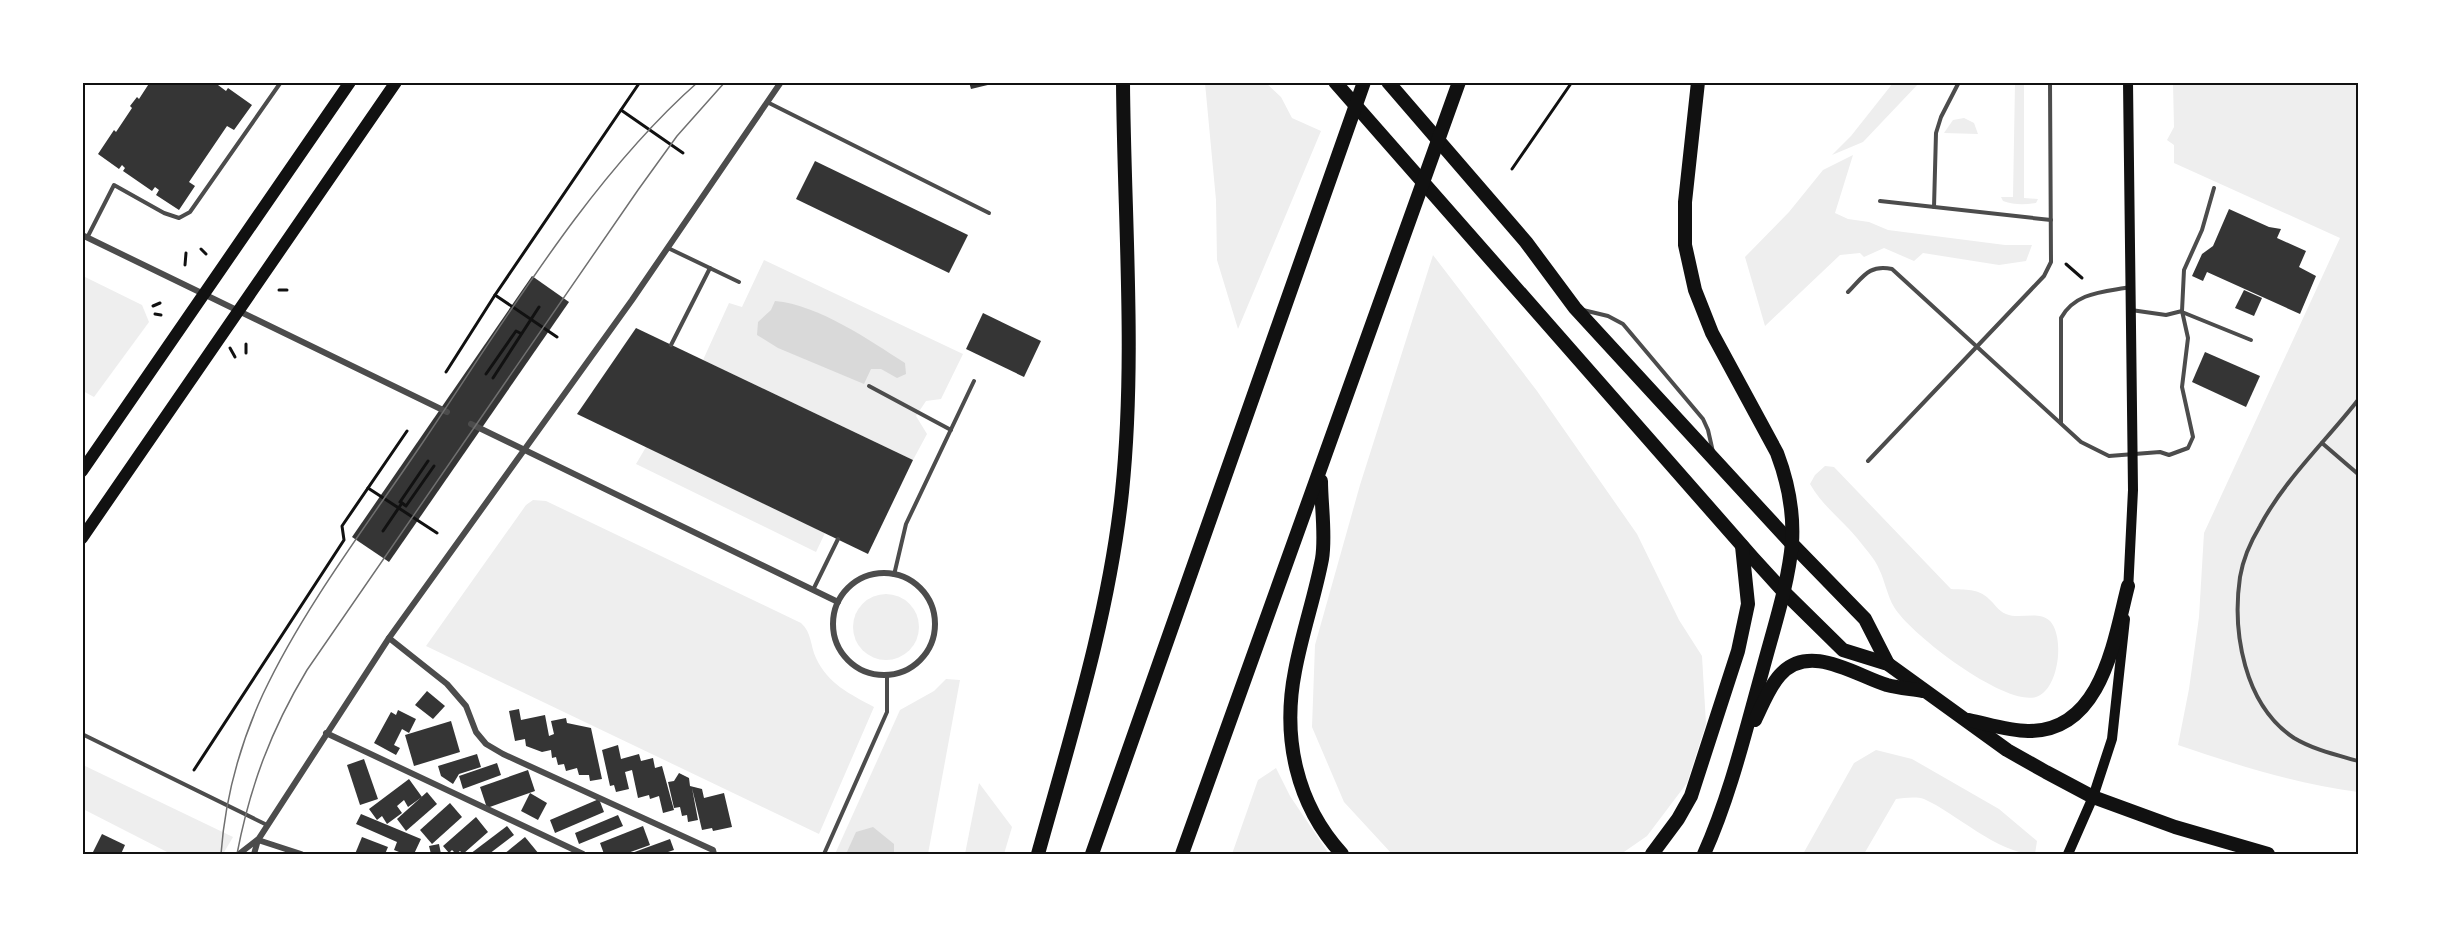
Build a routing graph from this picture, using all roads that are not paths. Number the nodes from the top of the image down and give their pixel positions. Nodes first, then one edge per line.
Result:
1 (281, 82) edge
2 (350, 82) edge
3 (396, 82) edge
4 (781, 82) edge
5 (1123, 82) edge
6 (1326, 82) edge
7 (1364, 82) edge
8 (1388, 82) edge
9 (1459, 82) edge
10 (1698, 82) edge
11 (1959, 82) edge
12 (2050, 82) edge
13 (2128, 82) edge
14 (1339, 87) edge
15 (767, 102) junction
16 (2214, 189) dead end
17 (1880, 201) dead end
18 (1934, 207) junction
19 (990, 213) dead end
20 (2051, 220) junction
21 (85, 237) edge
22 (668, 248) junction
23 (710, 268) junction
24 (739, 282) dead end
25 (2130, 287) junction
26 (1848, 292) dead end
27 (205, 295) junction
28 (1575, 308) junction
29 (2131, 310) junction
30 (238, 311) junction
31 (2181, 311) junction
32 (2252, 340) dead end
33 (671, 345) dead end
34 (1977, 346) junction
35 (974, 381) dead end
36 (868, 386) dead end
37 (2358, 400) edge
38 (447, 412) dead end
39 (471, 424) dead end
40 (2061, 424) junction
41 (951, 429) junction
42 (2322, 443) junction
43 (524, 449) junction
44 (2132, 455) junction
45 (1868, 461) dead end
46 (1716, 462) junction
47 (82, 471) edge
48 (1320, 473) junction
49 (2358, 474) edge
50 (82, 538) edge
51 (838, 539) dead end
52 (1792, 544) junction
53 (1742, 546) junction
54 (894, 575) junction
55 (2128, 586) junction
56 (813, 590) junction
57 (1783, 591) junction
58 (838, 602) junction
59 (389, 638) junction
60 (1888, 664) junction
61 (887, 675) junction
62 (1923, 691) junction
63 (1963, 719) junction
64 (326, 733) junction
65 (82, 734) edge
66 (1742, 746) junction
67 (2358, 761) edge
68 (2093, 797) junction
69 (267, 825) junction
70 (258, 840) junction
71 (239, 855) edge
72 (254, 855) edge
73 (301, 855) edge
74 (583, 855) edge
75 (714, 855) edge
76 (824, 855) edge
77 (1038, 855) edge
78 (1092, 855) edge
79 (1182, 855) edge
80 (1342, 855) edge
81 (1652, 855) edge
82 (1704, 855) edge
83 (2068, 855) edge
84 (2268, 855) edge

1 - 21 lane
2 - 27 main road
3 - 30 main road
4 - 15 street
5 - 77 highway
6 - 14 lane
7 - 78 highway
8 - 28 highway
9 - 48 highway
10 - 52 highway
11 - 18 lane
12 - 20 lane
13 - 25 main road
14 - 53 highway
15 - 19 lane
15 - 22 street
16 - 31 lane
17 - 18 lane
18 - 20 lane
20 - 34 lane
21 - 27 street
22 - 23 lane
22 - 43 street
23 - 24 lane
23 - 33 lane
25 - 29 main road
25 - 40 lane
26 - 34 lane
27 - 30 street
27 - 47 main road
28 - 46 highway
28 - 46 lane
29 - 31 lane
29 - 44 main road
30 - 38 street
30 - 50 main road
31 - 32 lane
31 - 44 lane
34 - 40 lane
34 - 45 lane
35 - 41 lane
36 - 41 lane
37 - 42 lane
39 - 43 street
40 - 44 lane
41 - 54 lane
42 - 49 lane
42 - 67 lane
43 - 56 street
43 - 59 street
44 - 55 main road
46 - 52 highway
48 - 79 highway
48 - 80 highway
51 - 56 lane
52 - 57 highway
52 - 60 highway
53 - 57 highway
53 - 81 highway
54 - 58 street
54 - 61 street
55 - 63 highway
55 - 68 main road
56 - 58 street
57 - 60 highway
57 - 66 highway
58 - 61 street
59 - 64 street
59 - 75 street
60 - 62 highway
61 - 76 lane
62 - 63 highway
62 - 66 highway
63 - 68 highway
64 - 69 street
64 - 74 street
65 - 69 lane
66 - 82 highway
68 - 83 main road
68 - 84 highway
69 - 70 street
70 - 71 street
70 - 72 street
70 - 73 street

